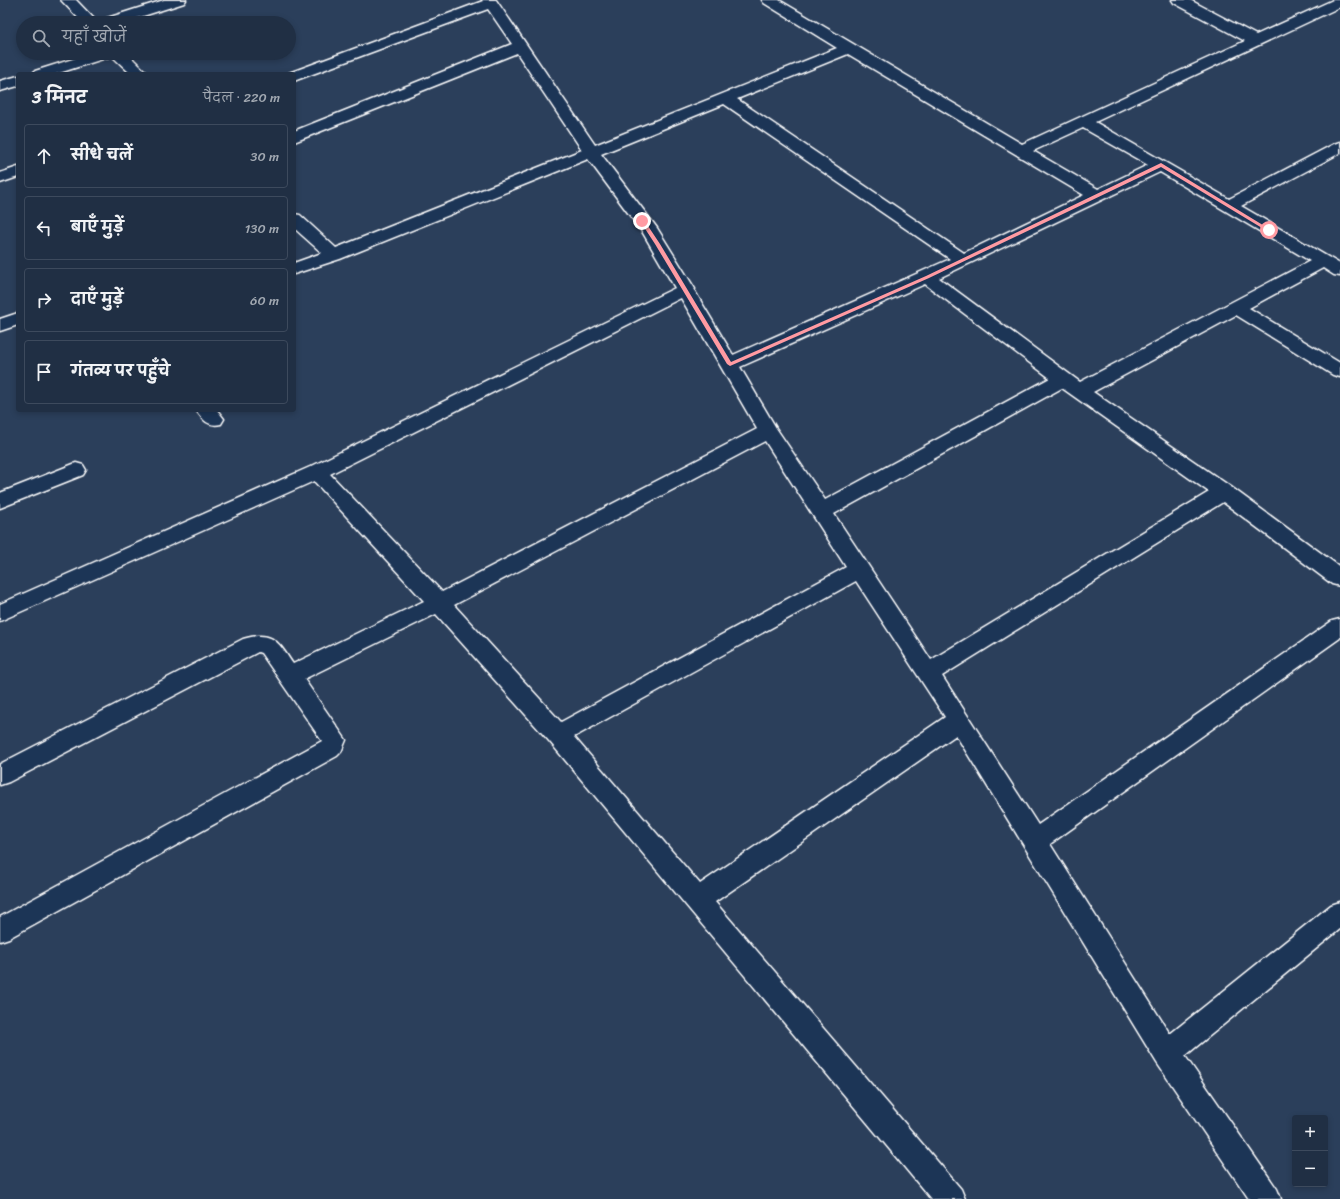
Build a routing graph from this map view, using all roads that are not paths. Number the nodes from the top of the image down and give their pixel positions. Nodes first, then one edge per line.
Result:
1 (68, 0) edge
2 (179, 0) edge
3 (769, 0) edge
4 (1179, 0) edge
5 (490, 1) edge
6 (1340, 2) edge
7 (84, 16) edge
8 (128, 16) edge
9 (1256, 41) junction
10 (521, 46) junction
11 (848, 49) junction
12 (85, 60) edge
13 (125, 60) edge
14 (46, 72) edge
15 (138, 72) edge
16 (296, 75) edge
17 (16, 82) edge
18 (0, 86) edge
19 (725, 98) junction
20 (1082, 122) junction
21 (296, 136) edge
22 (1340, 147) edge
23 (1022, 150) junction
24 (591, 151) junction
25 (1161, 165) junction
26 (16, 173) edge
27 (0, 178) edge
28 (1096, 196) junction
29 (1228, 206) junction
30 (296, 221) edge
31 (334, 255) junction
32 (962, 260) junction
33 (1323, 261) junction
34 (296, 268) edge
35 (1340, 271) edge
36 (927, 277) junction
37 (686, 289) junction
38 (1237, 308) junction
39 (16, 320) edge
40 (0, 325) edge
41 (730, 364) junction
42 (1340, 372) edge
43 (1063, 379) junction
44 (1079, 391) junction
45 (768, 431) junction
46 (76, 470) dead end
47 (318, 472) junction
48 (1224, 492) junction
49 (0, 501) edge
50 (822, 511) junction
51 (860, 569) junction
52 (1340, 578) edge
53 (440, 603) junction
54 (0, 613) edge
55 (1340, 627) edge
56 (928, 673) junction
57 (290, 676) junction
58 (959, 720) junction
59 (558, 735) junction
60 (0, 775) edge
61 (1034, 841) junction
62 (698, 900) junction
63 (1340, 913) edge
64 (0, 930) edge
65 (1167, 1054) junction
66 (950, 1199) edge
67 (1266, 1199) edge

1 - 7 street
2 - 8 street
3 - 11 street
4 - 9 street
5 - 10 street
5 - 16 street
6 - 9 street
9 - 20 street
10 - 21 street
10 - 24 street
11 - 19 street
11 - 23 street
12 - 14 street
13 - 15 street
17 - 18 street
19 - 24 street
19 - 32 street
20 - 23 street
20 - 25 street
22 - 29 street
23 - 28 street
24 - 31 street
24 - 37 street
25 - 28 street
25 - 29 street
26 - 27 street
28 - 32 street
29 - 33 street
30 - 31 street
31 - 34 street
32 - 36 street
33 - 35 street
33 - 38 street
36 - 41 street
36 - 43 street
37 - 41 street
37 - 47 street
38 - 42 street
38 - 44 street
39 - 40 street
41 - 45 street
43 - 44 street
43 - 50 street
44 - 48 street
45 - 50 street
45 - 53 street
46 - 49 street
47 - 53 street
47 - 54 street
48 - 52 street
48 - 56 street
50 - 51 street
51 - 56 street
51 - 59 street
53 - 57 street
53 - 59 street
55 - 61 street
56 - 58 street
57 - 60 street
57 - 64 street
58 - 61 street
58 - 62 street
59 - 62 street
61 - 65 street
62 - 66 street
63 - 65 street
65 - 67 street

